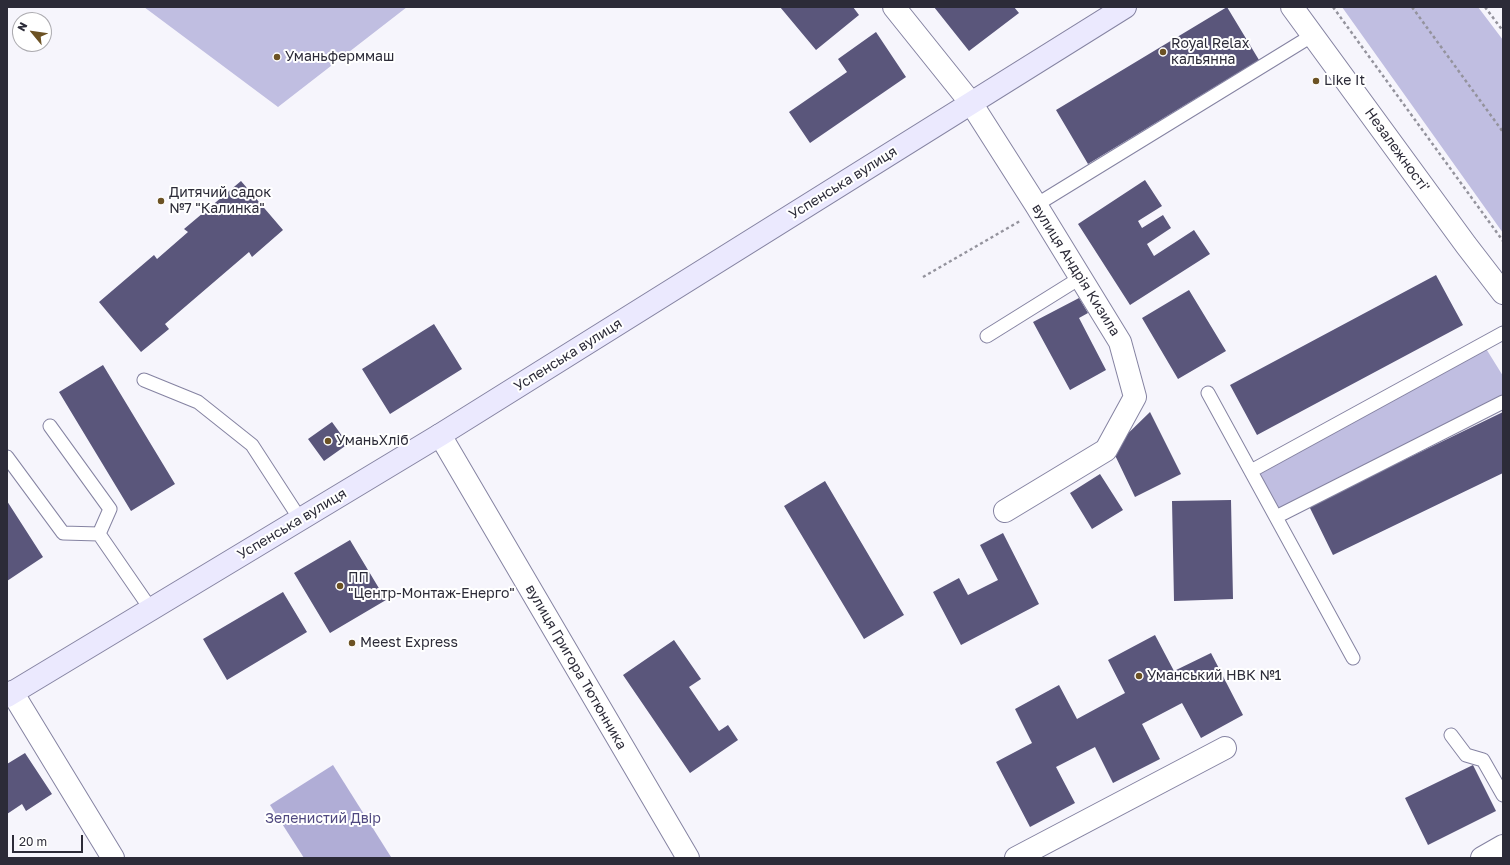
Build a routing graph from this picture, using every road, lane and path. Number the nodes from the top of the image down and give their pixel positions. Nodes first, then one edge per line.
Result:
1 (894, 7) edge
2 (1125, 7) edge
3 (1292, 7) edge
4 (1333, 7) edge
5 (1412, 7) edge
6 (1485, 7) edge
7 (1503, 31) edge
8 (1312, 34) junction
9 (971, 103) junction
10 (1503, 132) edge
11 (1038, 208) junction
12 (1503, 241) edge
13 (923, 277) dead end
14 (1080, 278) junction
15 (1503, 293) edge
16 (1503, 333) edge
17 (987, 336) dead end
18 (144, 380) dead end
19 (1208, 393) dead end
20 (1503, 402) edge
21 (50, 426) dead end
22 (440, 435) junction
23 (7, 457) edge
24 (1250, 471) junction
25 (1005, 511) dead end
26 (1276, 518) junction
27 (300, 519) junction
28 (99, 534) junction
29 (150, 608) junction
30 (1353, 658) dead end
31 (10, 694) edge
32 (1450, 735) dead end
33 (1225, 748) dead end
34 (1503, 795) edge
35 (1503, 846) edge
36 (113, 858) edge
37 (688, 858) edge
38 (1016, 858) edge
39 (1482, 858) edge

1 - 9 street, вулиця Андрія Кизила
2 - 9 street, Успенська вулиця
3 - 8 street, Незалежності'
4 - 12 path
5 - 10 path
6 - 7 path
8 - 11 lane
8 - 15 street, Незалежності'
9 - 11 street, вулиця Андрія Кизила
9 - 22 street, Успенська вулиця
11 - 13 path
11 - 14 street, вулиця Андрія Кизила
14 - 17 lane
14 - 25 street, вулиця Андрія Кизила
16 - 24 lane
18 - 27 lane
19 - 24 lane
20 - 26 lane
21 - 28 lane
22 - 27 street, Успенська вулиця
22 - 37 street, вулиця Григора Тютюнника
23 - 28 lane
24 - 26 lane
26 - 30 lane
27 - 29 street, Успенська вулиця
28 - 29 lane
29 - 31 street, Успенська вулиця
31 - 36 street
32 - 34 lane
33 - 38 street
35 - 39 street

